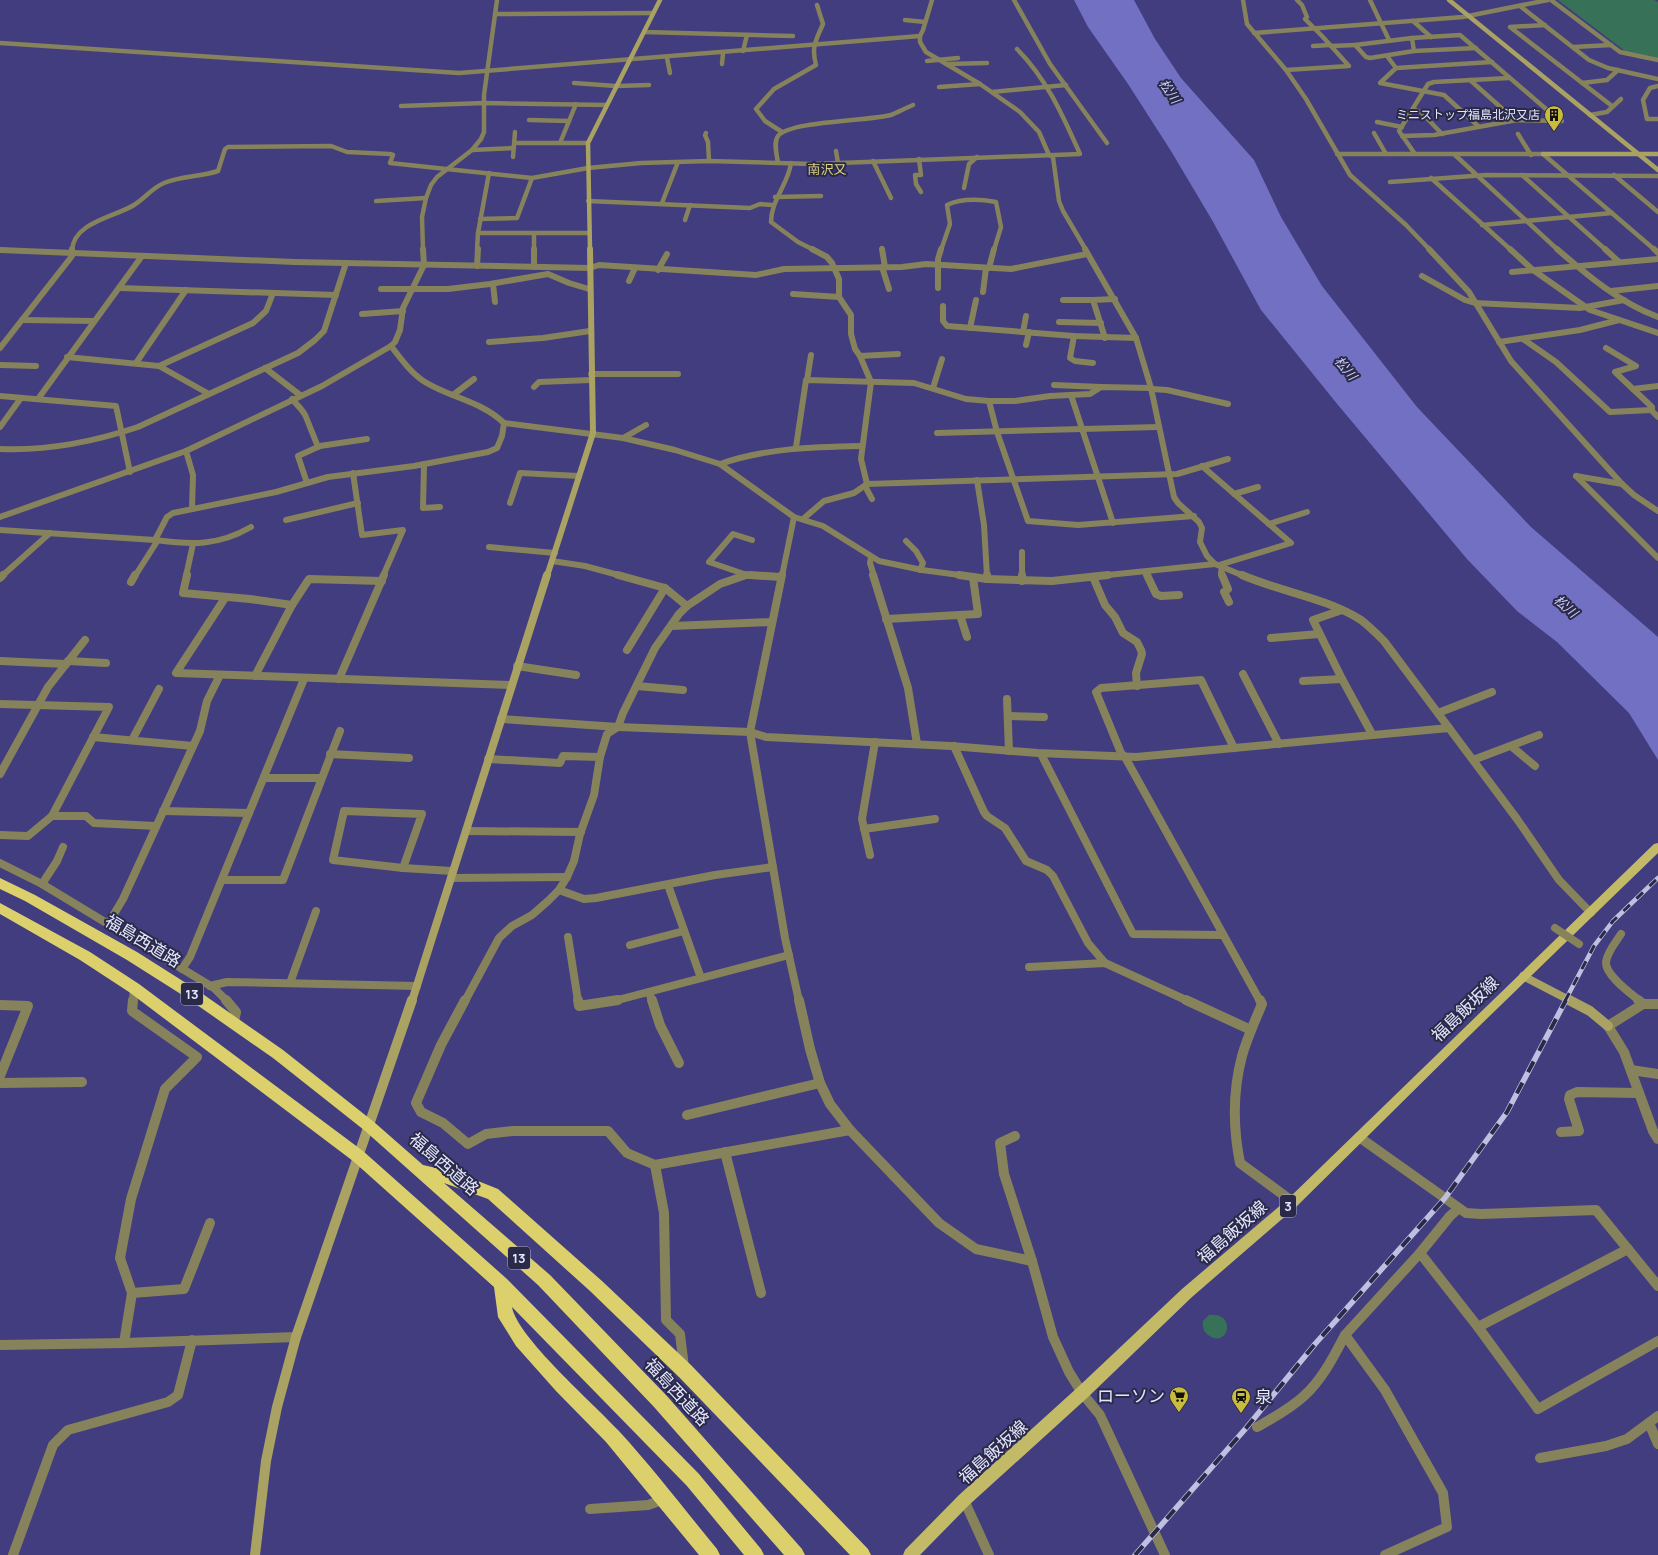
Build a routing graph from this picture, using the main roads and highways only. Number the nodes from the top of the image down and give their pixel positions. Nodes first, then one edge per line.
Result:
1 (1658, 847) edge
2 (0, 883) edge
3 (0, 908) edge
4 (422, 1170) junction
5 (501, 1284) junction
6 (711, 1555) edge
7 (756, 1555) edge
8 (796, 1555) edge
9 (862, 1555) edge
10 (910, 1555) edge

1 - 10 main road, 福島飯坂線 / 3
2 - 4 highway, 福島西道路 / 13
3 - 5 highway, 13
4 - 8 highway, 福島西道路 / 13
4 - 9 highway
5 - 6 highway
5 - 7 highway, 13

